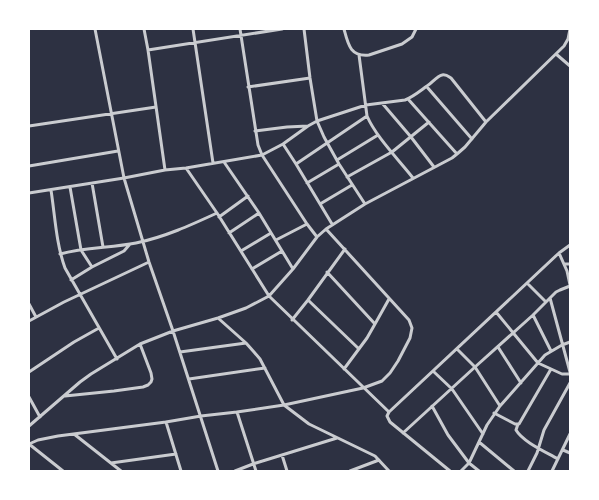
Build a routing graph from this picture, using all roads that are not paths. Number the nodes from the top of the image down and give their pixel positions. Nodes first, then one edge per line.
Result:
1 (94, 29) edge
2 (144, 29) edge
3 (193, 29) edge
4 (240, 29) edge
5 (282, 29) edge
6 (304, 29) edge
7 (344, 29) edge
8 (416, 29) edge
9 (570, 29) edge
10 (241, 36) junction
11 (196, 43) junction
12 (148, 50) junction
13 (556, 54) junction
14 (359, 55) junction
15 (570, 66) edge
16 (310, 78) junction
17 (248, 87) junction
18 (427, 87) junction
19 (408, 99) junction
20 (382, 103) junction
21 (366, 105) junction
22 (156, 107) junction
23 (111, 113) junction
24 (367, 116) junction
25 (317, 121) junction
26 (429, 122) junction
27 (486, 122) junction
28 (29, 126) edge
29 (308, 126) junction
30 (255, 131) junction
31 (378, 135) junction
32 (411, 137) junction
33 (472, 139) junction
34 (327, 143) junction
35 (283, 144) junction
36 (118, 152) junction
37 (392, 152) junction
38 (457, 154) junction
39 (262, 155) junction
40 (337, 160) junction
41 (224, 162) junction
42 (213, 163) junction
43 (296, 164) junction
44 (339, 164) junction
45 (29, 166) edge
46 (434, 167) junction
47 (186, 168) junction
48 (165, 170) junction
49 (347, 177) junction
50 (124, 178) junction
51 (413, 178) junction
52 (92, 183) junction
53 (307, 183) junction
54 (352, 185) junction
55 (70, 187) junction
56 (51, 190) junction
57 (29, 193) edge
58 (248, 196) junction
59 (320, 204) junction
60 (365, 204) junction
61 (217, 213) junction
62 (259, 213) junction
63 (219, 217) junction
64 (307, 224) junction
65 (332, 224) junction
66 (326, 229) junction
67 (229, 233) junction
68 (271, 233) junction
69 (316, 237) junction
70 (276, 240) junction
71 (143, 241) junction
72 (130, 244) junction
73 (570, 245) edge
74 (103, 247) junction
75 (345, 249) junction
76 (81, 250) junction
77 (282, 250) junction
78 (240, 251) junction
79 (559, 253) junction
80 (60, 254) junction
81 (150, 262) junction
82 (564, 264) junction
83 (570, 264) edge
84 (92, 267) junction
85 (252, 269) junction
86 (293, 269) junction
87 (327, 272) junction
88 (71, 280) junction
89 (527, 283) junction
90 (570, 286) edge
91 (80, 296) junction
92 (269, 296) junction
93 (550, 298) junction
94 (389, 299) junction
95 (308, 300) junction
96 (546, 302) junction
97 (29, 304) edge
98 (496, 312) junction
99 (534, 315) junction
100 (36, 317) junction
101 (218, 318) junction
102 (292, 320) junction
103 (29, 321) edge
104 (375, 324) junction
105 (99, 328) junction
106 (173, 331) junction
107 (514, 332) junction
108 (570, 342) edge
109 (246, 343) junction
110 (140, 344) junction
111 (562, 345) junction
112 (498, 347) junction
113 (359, 349) junction
114 (457, 349) junction
115 (551, 351) junction
116 (180, 352) junction
117 (116, 359) junction
118 (538, 364) junction
119 (475, 367) junction
120 (265, 368) junction
121 (344, 369) junction
122 (551, 369) junction
123 (433, 371) junction
124 (29, 372) edge
125 (570, 373) edge
126 (189, 379) junction
127 (521, 382) junction
128 (570, 383) edge
129 (363, 388) junction
130 (452, 389) junction
131 (64, 396) junction
132 (29, 397) edge
133 (284, 405) junction
134 (432, 406) junction
135 (500, 406) junction
136 (237, 412) junction
137 (389, 412) junction
138 (494, 413) junction
139 (201, 416) junction
140 (40, 417) junction
141 (166, 422) junction
142 (518, 424) junction
143 (29, 426) edge
144 (403, 433) junction
145 (74, 434) junction
146 (482, 434) junction
147 (570, 434) edge
148 (337, 438) junction
149 (479, 442) junction
150 (29, 444) edge
151 (539, 448) junction
152 (562, 450) junction
153 (570, 453) edge
154 (176, 454) junction
155 (282, 455) junction
156 (558, 459) junction
157 (379, 460) junction
158 (111, 463) junction
159 (469, 463) junction
160 (253, 464) junction
161 (62, 471) edge
162 (121, 471) edge
163 (181, 471) edge
164 (218, 471) edge
165 (235, 471) edge
166 (256, 471) edge
167 (287, 471) edge
168 (350, 471) edge
169 (389, 471) edge
170 (450, 471) edge
171 (461, 471) edge
172 (479, 471) edge
173 (514, 471) edge
174 (528, 471) edge
175 (552, 471) edge

1 - 23 street
2 - 12 street
3 - 11 street
4 - 10 street
5 - 10 street
6 - 16 street
7 - 14 street
8 - 14 street
9 - 13 street
10 - 11 street
10 - 17 street
11 - 12 street
11 - 42 street
12 - 22 street
13 - 15 street
13 - 27 street
14 - 21 street
16 - 17 street
16 - 25 street
17 - 30 street
18 - 19 street
18 - 27 street
18 - 33 street
19 - 20 street
19 - 26 street
20 - 21 street
20 - 32 street
21 - 24 street
21 - 25 street
22 - 23 street
22 - 48 street
23 - 28 street
23 - 36 street
24 - 31 street
24 - 34 street
25 - 29 street
25 - 34 street
26 - 32 street
26 - 38 street
27 - 33 street
29 - 30 street
29 - 35 street
30 - 39 street
31 - 37 street
31 - 40 street
32 - 37 street
32 - 46 street
33 - 38 street
34 - 40 street
34 - 43 street
35 - 39 street
35 - 43 street
36 - 45 street
36 - 50 street
37 - 49 street
37 - 51 street
38 - 46 street
39 - 41 street
39 - 64 street
40 - 44 street
41 - 42 street
41 - 58 street
42 - 47 street
43 - 53 street
44 - 49 street
44 - 53 street
46 - 51 street
47 - 48 street
47 - 61 street
48 - 50 street
49 - 54 street
50 - 52 street
50 - 71 street
51 - 60 street
52 - 55 street
52 - 74 street
53 - 59 street
54 - 59 street
54 - 60 street
55 - 56 street
55 - 76 street
56 - 57 street
56 - 80 street
58 - 62 street
58 - 63 street
59 - 65 street
60 - 65 street
61 - 63 street
61 - 71 street
62 - 67 street
62 - 68 street
63 - 67 street
64 - 69 street
64 - 70 street
65 - 66 street
66 - 69 street
66 - 75 street
67 - 78 street
68 - 70 street
68 - 78 street
69 - 86 street
70 - 77 street
71 - 72 street
71 - 81 street
72 - 74 street
72 - 84 street
73 - 79 street
74 - 76 street
75 - 87 street
75 - 94 street
76 - 80 street
76 - 84 street
77 - 85 street
77 - 86 street
78 - 85 street
79 - 82 street
79 - 89 street
80 - 88 street
81 - 91 street
81 - 106 street
82 - 83 street
82 - 90 street
84 - 88 street
85 - 92 street
86 - 92 street
87 - 95 street
87 - 104 street
88 - 91 street
89 - 96 street
89 - 98 street
90 - 93 street
91 - 100 street
91 - 105 street
92 - 101 street
92 - 102 street
93 - 96 street
93 - 111 street
94 - 104 street
94 - 129 street
95 - 102 street
95 - 113 street
96 - 99 street
97 - 100 street
98 - 107 street
98 - 114 street
99 - 107 street
99 - 115 street
100 - 103 street
101 - 106 street
101 - 109 street
102 - 121 street
104 - 113 street
105 - 117 street
105 - 124 street
106 - 110 street
106 - 116 street
107 - 112 street
107 - 118 street
108 - 111 street
109 - 116 street
109 - 120 street
110 - 117 street
110 - 131 street
111 - 115 street
111 - 125 street
112 - 119 street
112 - 127 street
113 - 121 street
114 - 119 street
114 - 123 street
115 - 118 street
116 - 126 street
117 - 131 street
118 - 122 street
118 - 127 street
119 - 130 street
119 - 135 street
120 - 126 street
120 - 133 street
121 - 129 street
122 - 125 street
122 - 142 street
123 - 130 street
123 - 137 street
126 - 139 street
127 - 135 street
128 - 151 street
129 - 133 street
129 - 137 street
130 - 134 street
130 - 146 street
131 - 140 street
132 - 140 street
133 - 136 street
133 - 148 street
134 - 144 street
134 - 159 street
135 - 138 street
136 - 139 street
136 - 160 street
137 - 144 street
138 - 142 street
138 - 146 street
139 - 141 street
139 - 164 street
140 - 143 street
141 - 145 street
141 - 154 street
142 - 151 street
144 - 170 street
145 - 150 street
145 - 158 street
146 - 149 street
147 - 152 street
148 - 155 street
148 - 157 street
149 - 159 street
149 - 173 street
150 - 161 street
151 - 156 street
151 - 174 street
152 - 153 street
152 - 156 street
154 - 158 street
154 - 163 street
155 - 160 street
155 - 167 street
156 - 175 street
157 - 168 street
157 - 169 street
158 - 162 street
159 - 171 street
159 - 172 street
160 - 165 street
160 - 166 street

